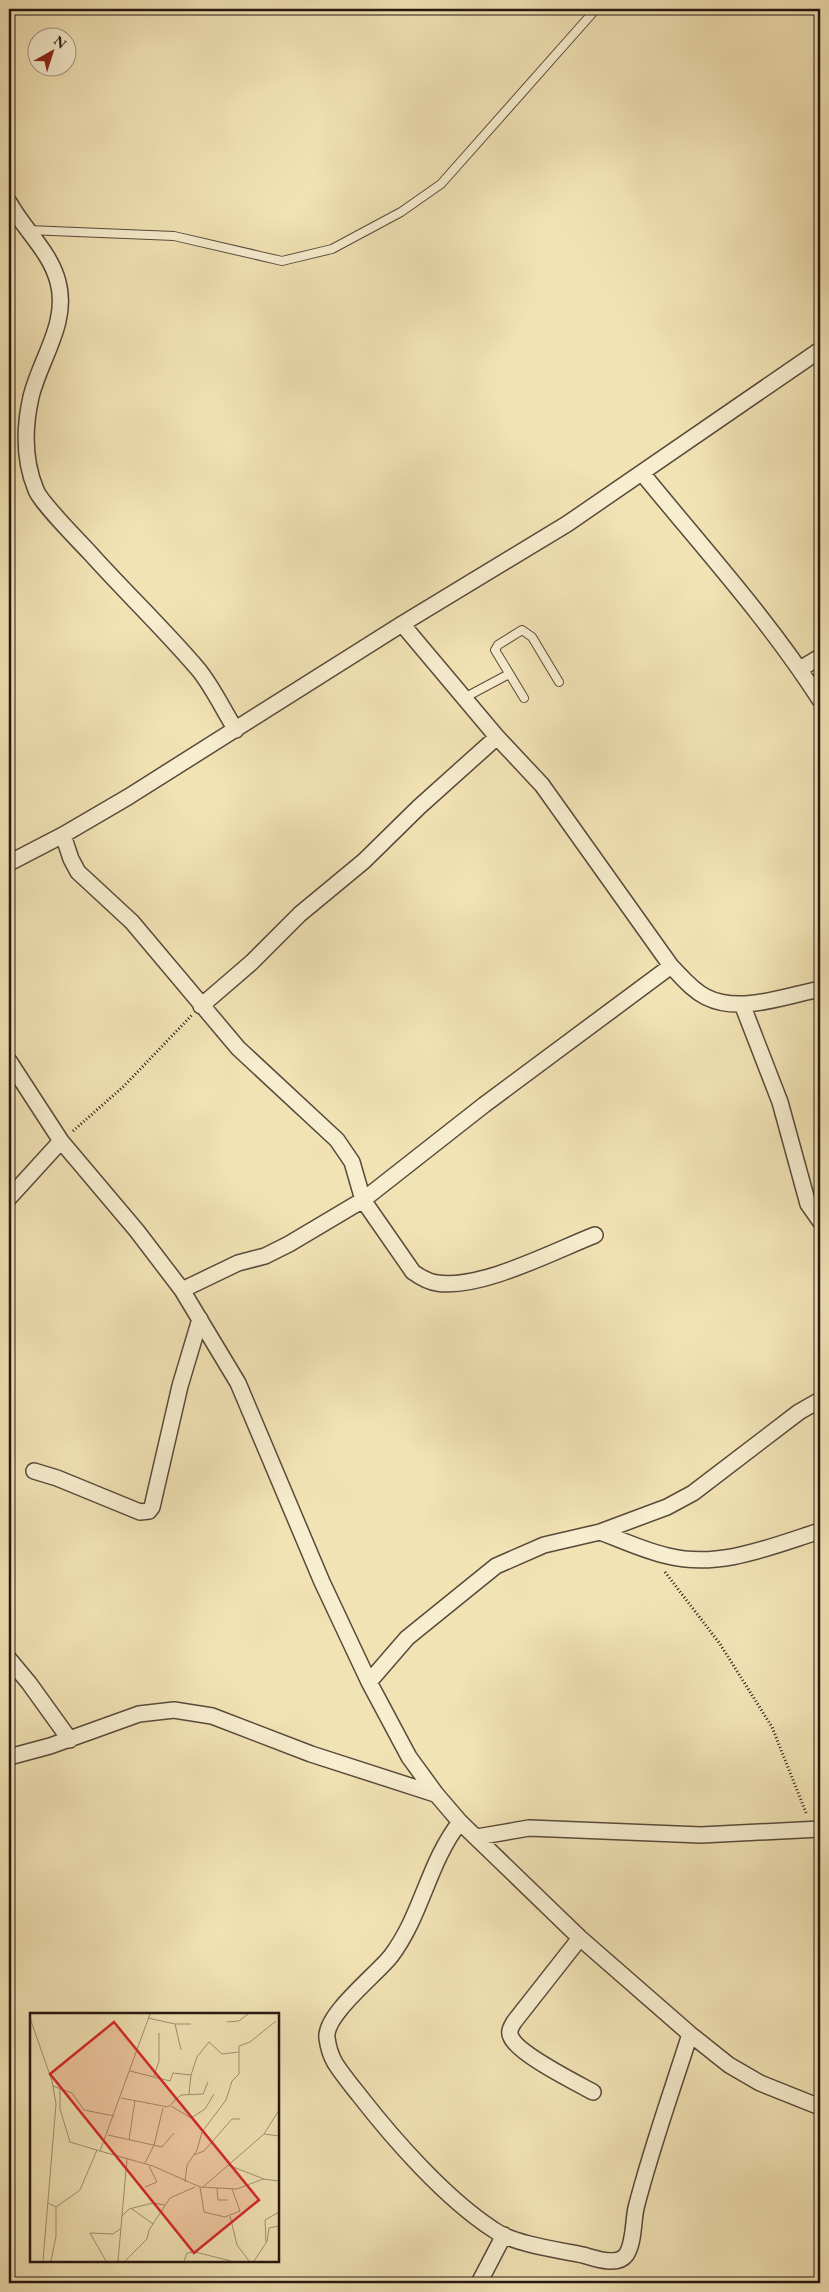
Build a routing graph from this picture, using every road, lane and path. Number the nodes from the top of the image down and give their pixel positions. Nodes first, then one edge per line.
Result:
1 (596, 9) edge
2 (9, 202) edge
3 (26, 230) junction
4 (820, 350) edge
5 (642, 474) junction
6 (402, 624) junction
7 (820, 657) edge
8 (800, 670) junction
9 (509, 674) junction
10 (558, 682) dead end
11 (464, 698) junction
12 (524, 698) dead end
13 (820, 700) edge
14 (236, 730) junction
15 (497, 737) junction
16 (64, 835) junction
17 (9, 863) edge
18 (671, 966) junction
19 (820, 989) edge
20 (742, 1004) junction
21 (201, 1006) junction
22 (9, 1061) edge
23 (61, 1141) junction
24 (9, 1198) edge
25 (363, 1200) junction
26 (820, 1221) edge
27 (595, 1235) dead end
28 (182, 1290) junction
29 (200, 1319) junction
30 (820, 1400) edge
31 (34, 1471) dead end
32 (820, 1531) edge
33 (600, 1532) junction
34 (648, 1549) junction
35 (9, 1659) edge
36 (369, 1682) junction
37 (70, 1740) junction
38 (9, 1757) edge
39 (436, 1794) junction
40 (460, 1822) junction
41 (818, 1833) edge
42 (476, 1837) junction
43 (580, 1938) junction
44 (690, 2034) junction
45 (593, 2092) dead end
46 (820, 2108) edge
47 (504, 2235) junction
48 (479, 2283) edge

1 - 3 lane
2 - 3 street
3 - 14 street
4 - 5 street
5 - 6 street
5 - 8 street
6 - 11 street
6 - 14 street
7 - 8 street
8 - 13 street
9 - 10 lane
9 - 11 lane
9 - 12 lane
11 - 15 street
14 - 16 street
15 - 18 street
15 - 21 street
16 - 17 street
16 - 21 street
18 - 20 street
18 - 25 street
19 - 20 street
20 - 26 street
21 - 23 path
21 - 25 street
22 - 23 street
23 - 24 street
23 - 28 street
25 - 27 street
25 - 28 street
28 - 29 street
29 - 31 street
29 - 36 street
30 - 33 street
32 - 34 street
33 - 34 street
33 - 36 street
34 - 41 path
35 - 37 street
36 - 39 street
37 - 38 street
37 - 39 street
39 - 40 street
40 - 42 street
40 - 47 street
41 - 42 street
42 - 43 street
43 - 44 street
43 - 45 street
44 - 46 street
44 - 47 street
47 - 48 street

